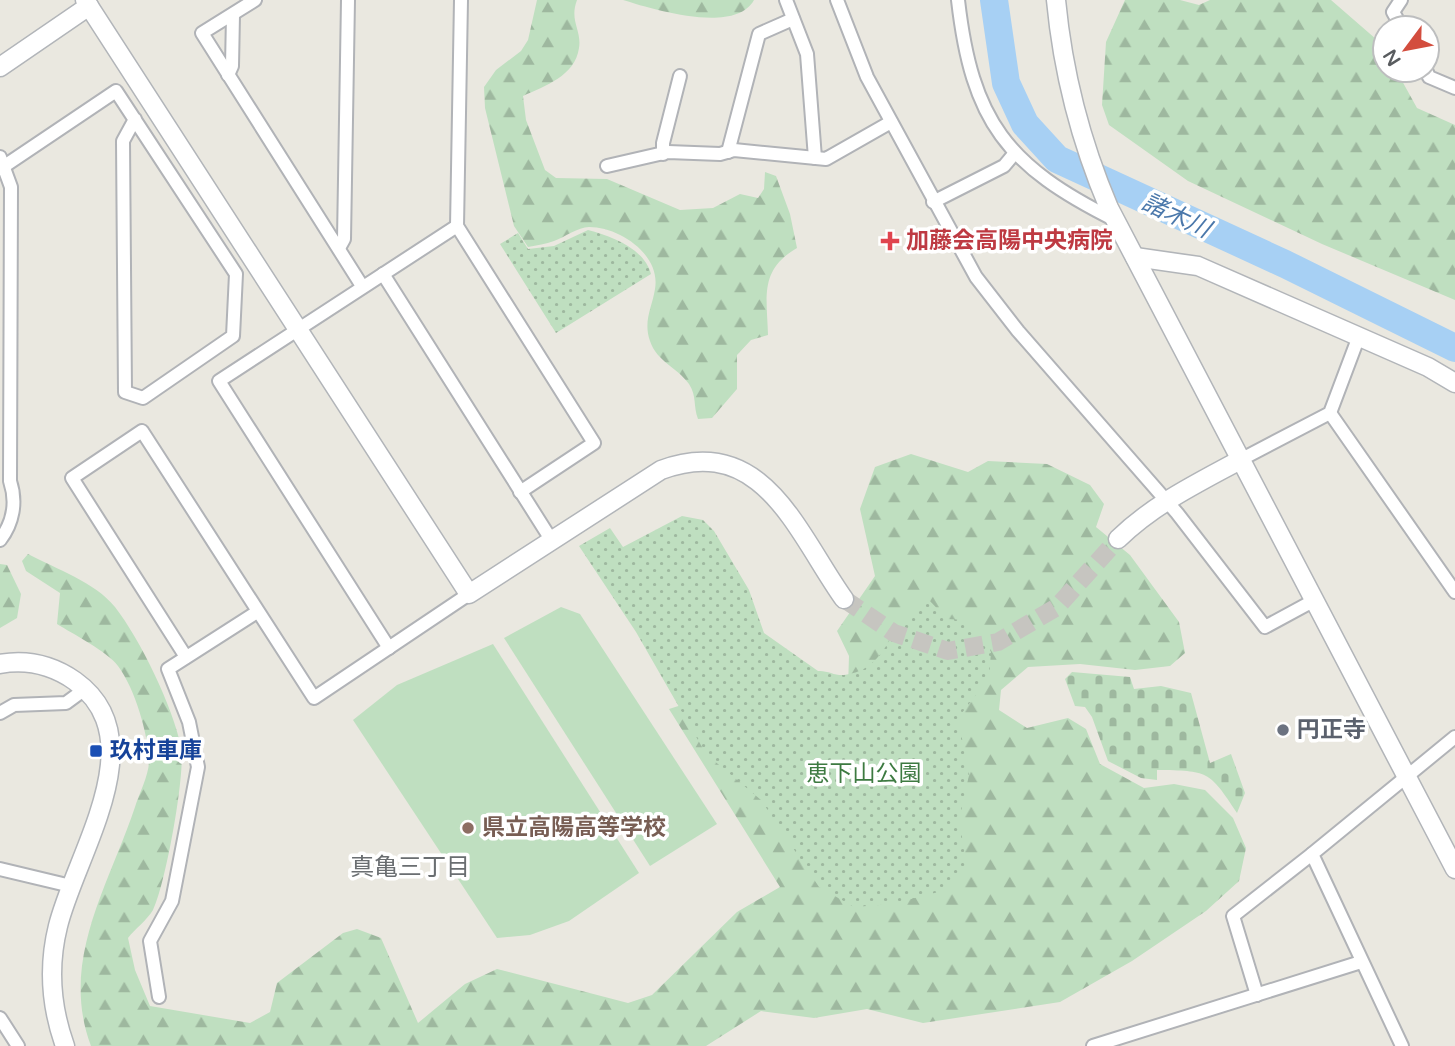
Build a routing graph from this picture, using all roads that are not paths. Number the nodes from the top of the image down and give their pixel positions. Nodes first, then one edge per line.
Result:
1 (256, 0) edge
2 (348, 0) edge
3 (461, 0) edge
4 (786, 0) edge
5 (837, 0) edge
6 (958, 0) edge
7 (1056, 0) edge
8 (87, 3) edge
9 (233, 15) junction
10 (793, 19) junction
11 (0, 67) edge
12 (228, 75) junction
13 (680, 76) dead end
14 (135, 119) junction
15 (891, 122) junction
16 (728, 152) junction
17 (663, 154) junction
18 (1014, 154) junction
19 (815, 158) junction
20 (2, 164) edge
21 (607, 166) dead end
22 (933, 202) junction
23 (1112, 214) junction
24 (457, 226) junction
25 (339, 248) junction
26 (1135, 257) junction
27 (383, 274) junction
28 (362, 286) junction
29 (298, 328) junction
30 (1359, 336) junction
31 (1455, 383) edge
32 (1330, 413) junction
33 (1240, 460) junction
34 (5, 480) edge
35 (520, 492) junction
36 (1166, 499) junction
37 (1118, 539) tunnel mouth
38 (0, 540) edge
39 (552, 541) junction
40 (1453, 584) edge
41 (469, 594) junction
42 (844, 599) tunnel mouth
43 (1313, 601) junction
44 (257, 612) junction
45 (388, 648) junction
46 (186, 657) junction
47 (0, 664) edge
48 (85, 689) junction
49 (0, 713) edge
50 (1455, 737) edge
51 (1406, 776) junction
52 (1312, 854) junction
53 (0, 869) edge
54 (1455, 869) edge
55 (71, 886) junction
56 (1361, 962) junction
57 (1257, 995) junction
58 (159, 997) dead end
59 (0, 1018) edge
60 (18, 1046) edge
61 (65, 1046) edge
62 (1093, 1046) edge
63 (1402, 1046) edge

1 - 9 street
2 - 25 street
3 - 24 street
4 - 10 street
5 - 15 street
6 - 18 street
7 - 23 street
8 - 11 street
8 - 29 street
9 - 12 street
9 - 12 street
10 - 16 street
10 - 19 street
12 - 25 street
13 - 17 street
14 - 14 street
14 - 20 street
15 - 19 street
15 - 22 street
16 - 17 street
16 - 19 street
17 - 21 street
18 - 22 street
18 - 23 street
20 - 34 street
22 - 36 street
23 - 26 street
24 - 27 street
24 - 35 street
25 - 28 street
26 - 30 street
26 - 33 street
27 - 28 street
27 - 35 street
28 - 29 street
29 - 41 street
29 - 45 street
30 - 31 street
30 - 32 street
32 - 33 street
32 - 40 street
33 - 36 street
33 - 43 street
34 - 38 street
35 - 39 street
36 - 37 street
36 - 43 street
39 - 41 street
39 - 42 street
41 - 45 street
43 - 51 street
44 - 45 street
44 - 46 street
44 - 46 street
46 - 58 street
47 - 48 street
48 - 49 street
48 - 55 street
50 - 51 street
51 - 52 street
51 - 54 street
52 - 56 street
52 - 57 street
53 - 55 street
55 - 61 street
56 - 57 street
56 - 63 street
57 - 62 street
59 - 60 street

